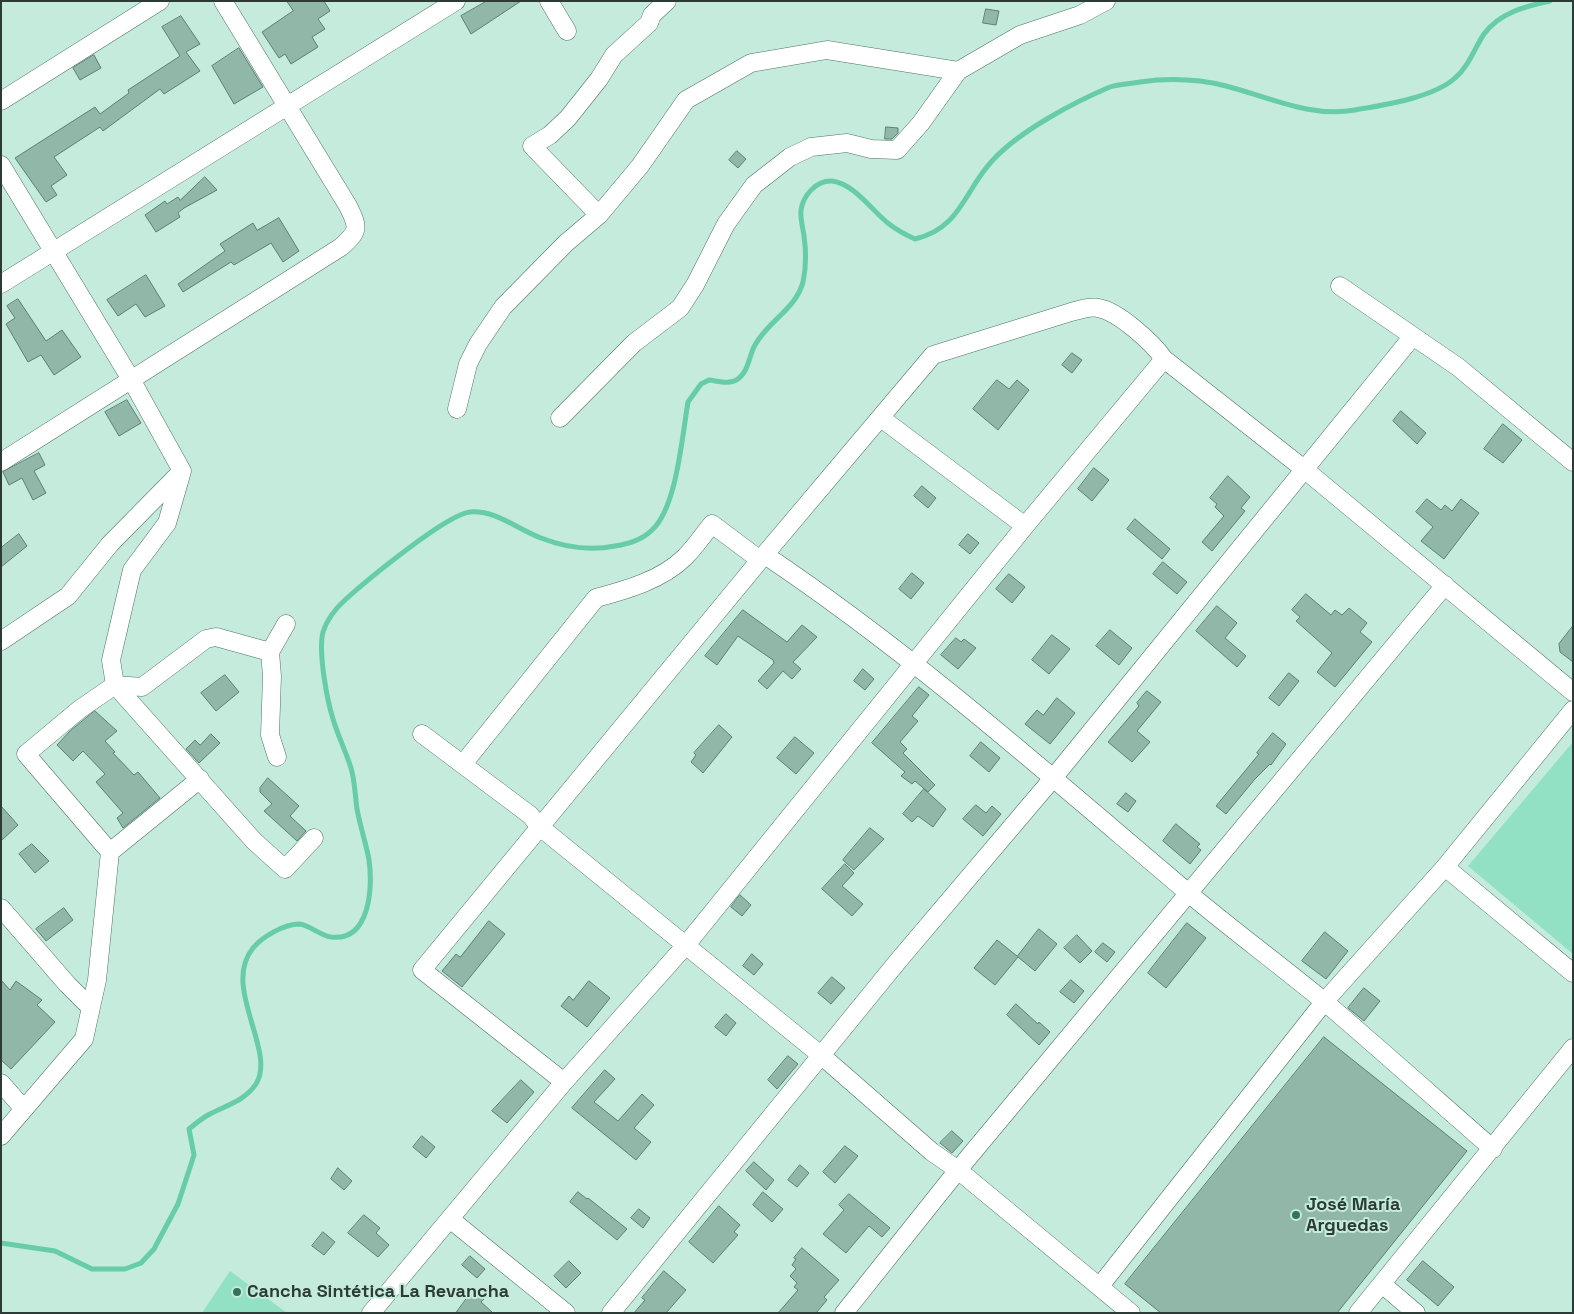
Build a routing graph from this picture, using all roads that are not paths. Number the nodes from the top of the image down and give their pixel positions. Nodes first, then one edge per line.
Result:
1 (160, 1) edge
2 (222, 1) edge
3 (456, 1) edge
4 (549, 1) edge
5 (667, 1) edge
6 (1106, 1) edge
7 (567, 31) dead end
8 (958, 71) junction
9 (1, 101) edge
10 (288, 105) junction
11 (1, 165) edge
12 (599, 215) junction
13 (55, 251) junction
14 (1, 284) edge
15 (1340, 286) dead end
16 (1413, 336) junction
17 (1164, 359) junction
18 (132, 381) junction
19 (457, 409) dead end
20 (560, 418) dead end
21 (881, 418) junction
22 (1, 462) edge
23 (1573, 462) edge
24 (1304, 469) junction
25 (182, 471) junction
26 (1025, 526) junction
27 (763, 558) junction
28 (1445, 584) junction
29 (286, 624) dead end
30 (1, 641) edge
31 (270, 652) junction
32 (914, 663) junction
33 (115, 685) junction
34 (1573, 692) edge
35 (1573, 710) edge
36 (422, 734) dead end
37 (277, 757) dead end
38 (463, 764) junction
39 (1054, 777) junction
40 (200, 778) junction
41 (540, 827) junction
42 (314, 838) dead end
43 (110, 852) junction
44 (1445, 867) junction
45 (1188, 892) junction
46 (1, 908) edge
47 (686, 945) junction
48 (1573, 973) edge
49 (1324, 1002) junction
50 (91, 1008) junction
51 (1573, 1048) edge
52 (822, 1056) junction
53 (564, 1082) junction
54 (1, 1083) edge
55 (23, 1108) junction
56 (1, 1136) edge
57 (1493, 1149) junction
58 (958, 1170) junction
59 (450, 1219) junction
60 (1382, 1284) junction
61 (1100, 1286) junction
62 (371, 1313) edge
63 (566, 1313) edge
64 (611, 1313) edge
65 (844, 1313) edge
66 (1131, 1313) edge
67 (1358, 1313) edge
68 (1416, 1313) edge

1 - 9 street
2 - 10 street
3 - 10 street
4 - 7 street
5 - 12 street
6 - 8 street
8 - 12 street
8 - 20 street
10 - 13 street
10 - 18 street
11 - 13 street
12 - 19 street
13 - 14 street
13 - 18 street
15 - 16 street
16 - 23 street
16 - 24 street
17 - 21 street
17 - 24 street
17 - 26 street
18 - 22 street
18 - 25 street
21 - 26 street
21 - 27 street
24 - 28 street
24 - 39 street
25 - 30 street
25 - 33 street
26 - 32 street
27 - 32 street
27 - 38 street
27 - 41 street
28 - 34 street
28 - 45 street
29 - 31 street
31 - 33 street
31 - 37 street
32 - 39 street
32 - 47 street
33 - 40 street
33 - 43 street
35 - 44 street
36 - 38 street
38 - 41 street
39 - 45 street
39 - 52 street
40 - 42 street
40 - 43 street
41 - 47 street
41 - 53 street
43 - 50 street
44 - 48 street
44 - 49 street
45 - 49 street
45 - 58 street
46 - 50 street
47 - 52 street
47 - 53 street
49 - 57 street
49 - 61 street
50 - 55 street
51 - 57 street
52 - 58 street
52 - 64 street
53 - 59 street
54 - 55 street
55 - 56 street
57 - 60 street
58 - 61 street
58 - 65 street
59 - 62 street
59 - 63 street
60 - 67 street
60 - 68 street
61 - 66 street

